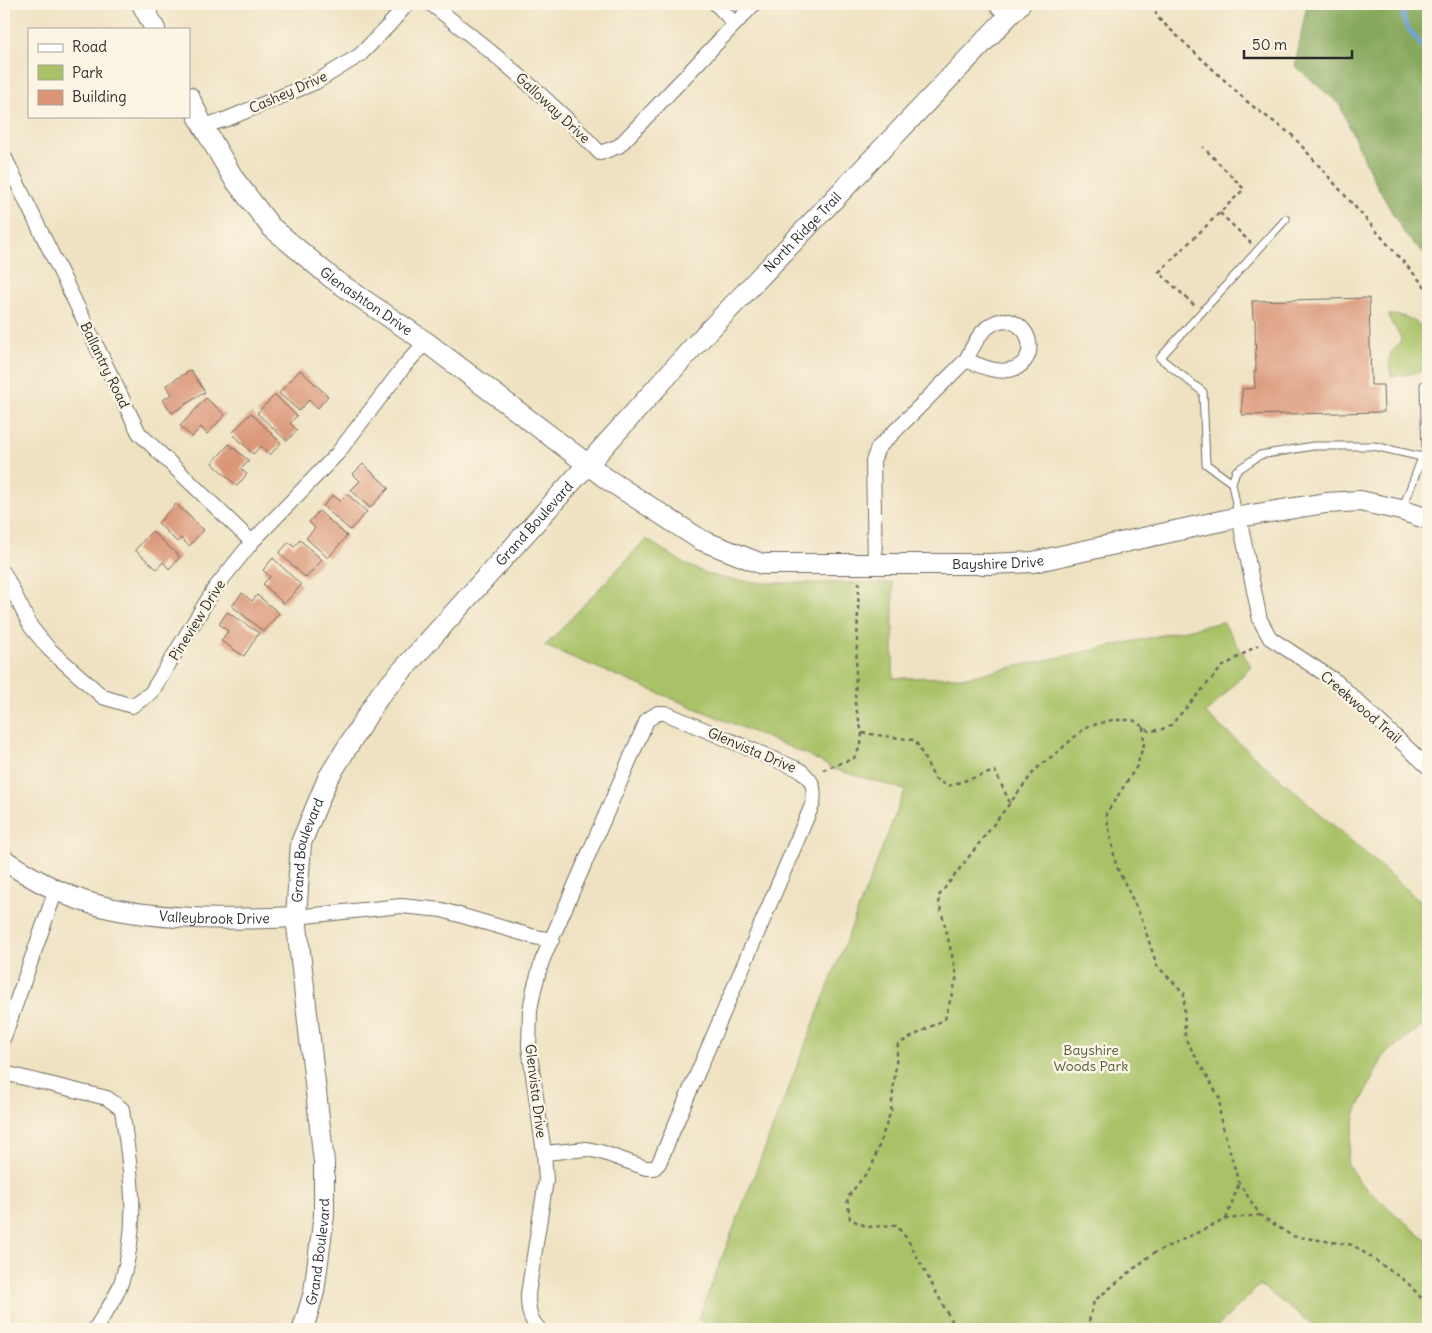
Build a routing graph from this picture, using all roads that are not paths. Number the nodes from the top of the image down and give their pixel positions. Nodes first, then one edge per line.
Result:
1 (142, 4) edge
2 (407, 4) edge
3 (431, 4) edge
4 (716, 4) edge
5 (754, 4) edge
6 (1008, 8) edge
7 (735, 24) junction
8 (154, 28) edge
9 (190, 99) edge
10 (203, 126) junction
11 (4, 156) edge
12 (1286, 219) dead end
13 (426, 342) junction
14 (966, 360) junction
15 (1428, 382) edge
16 (1425, 452) edge
17 (587, 464) junction
18 (1232, 483) junction
19 (1402, 510) junction
20 (1239, 518) junction
21 (1428, 519) edge
22 (252, 542) junction
23 (875, 564) junction
24 (4, 573) edge
25 (1428, 767) edge
26 (4, 860) edge
27 (56, 890) junction
28 (296, 917) junction
29 (552, 940) junction
30 (4, 1037) edge
31 (4, 1073) edge
32 (544, 1153) junction
33 (95, 1329) edge
34 (304, 1329) edge
35 (539, 1329) edge

1 - 8 street
2 - 10 street, Cashey Drive
3 - 7 street, Galloway Drive
4 - 7 street
5 - 7 street, Galloway Drive
6 - 17 street, North Ridge Trail
9 - 10 street, Glenashton Drive
10 - 13 street, Glenashton Drive
11 - 22 street, Ballantry Road
12 - 18 lane
13 - 17 street, Glenashton Drive
13 - 22 street, Pineview Drive
14 - 14 street
14 - 23 street
15 - 16 lane
16 - 18 lane
16 - 19 lane
17 - 23 street, Bayshire Drive
17 - 28 street, Grand Boulevard
18 - 20 lane
19 - 20 street, Bayshire Drive
19 - 21 street, Bayshire Drive
20 - 23 street, Bayshire Drive
20 - 25 street, Creekwood Trail
22 - 24 street, Pineview Drive
26 - 27 street, Valleybrook Drive
27 - 28 street, Valleybrook Drive
27 - 30 street
28 - 29 street, Valleybrook Drive
28 - 34 street, Grand Boulevard
29 - 32 street, Glenvista Drive
29 - 32 street, Glenvista Drive
31 - 33 street
32 - 35 street, Glenvista Drive

